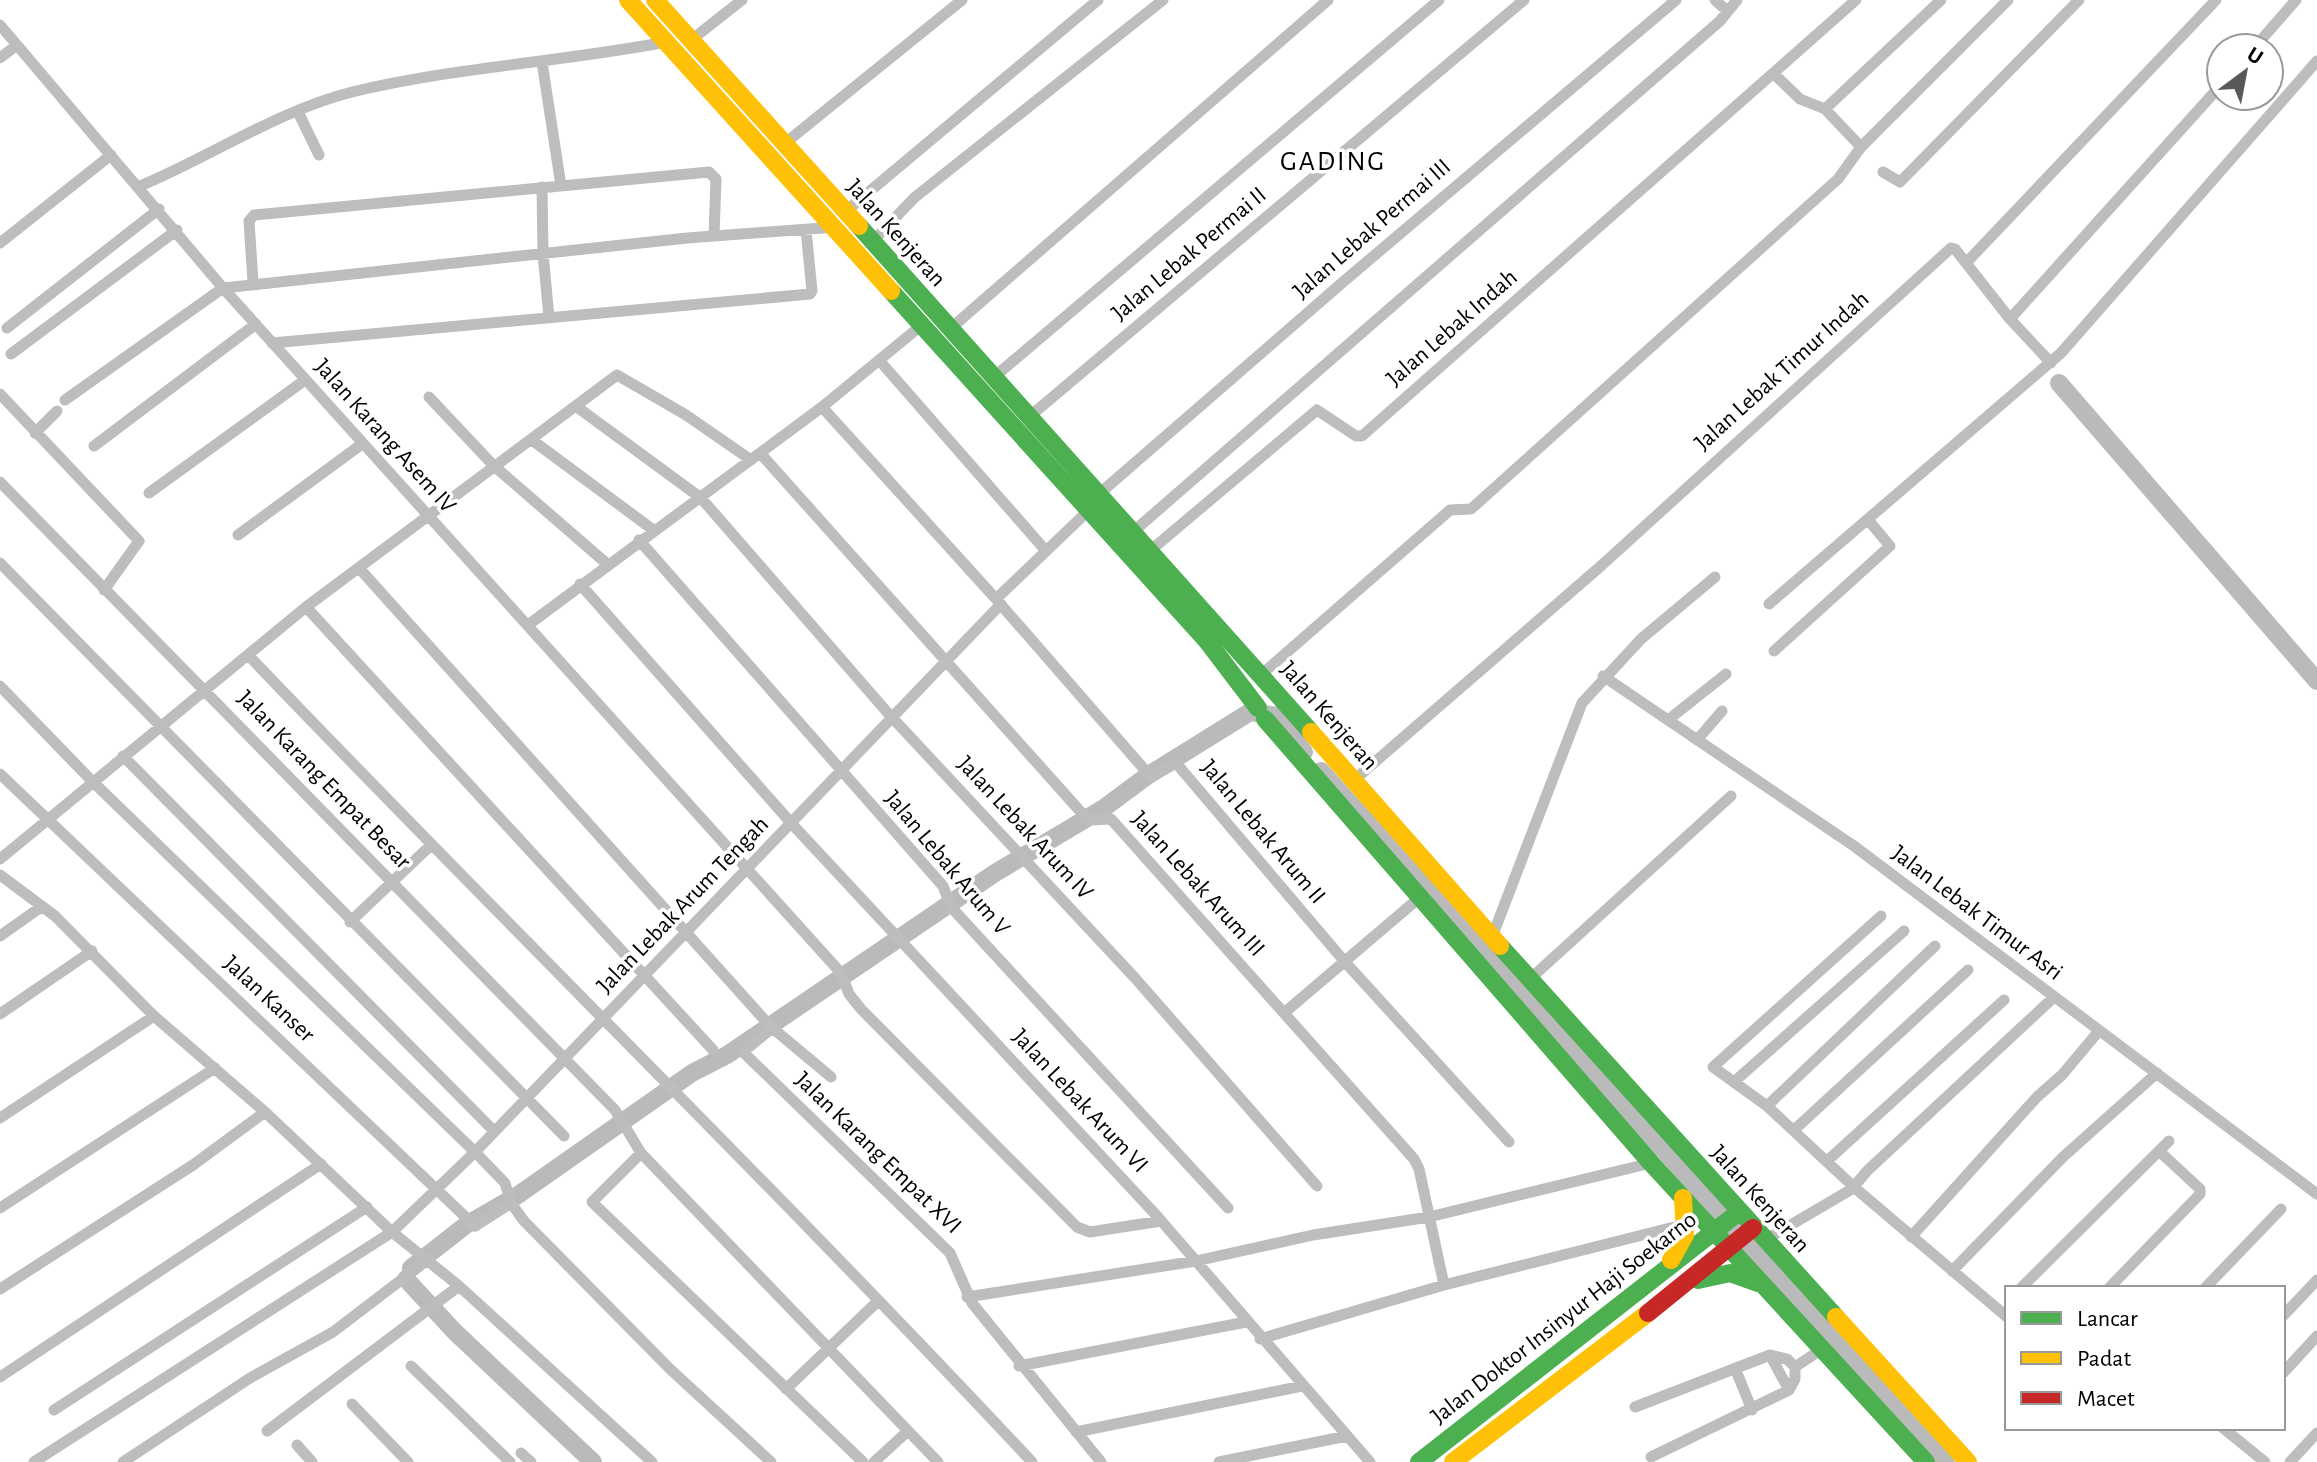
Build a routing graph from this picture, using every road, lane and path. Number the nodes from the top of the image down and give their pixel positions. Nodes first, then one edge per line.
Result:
1 (628, 0) edge
2 (655, 0) edge
3 (742, 0) edge
4 (962, 0) edge
5 (1098, 0) edge
6 (1163, 0) edge
7 (1328, 0) edge
8 (1439, 0) edge
9 (1524, 0) edge
10 (1676, 0) edge
11 (1715, 0) edge
12 (1737, 0) edge
13 (1856, 0) edge
14 (1941, 0) edge
15 (2079, 0) edge
16 (2216, 0) edge
17 (2296, 0) edge
18 (2002, 2) edge
19 (1726, 10) junction
20 (0, 25) edge
21 (2268, 32) edge
22 (690, 41) junction
23 (666, 42) junction
24 (17, 45) junction
25 (0, 58) edge
26 (2317, 61) edge
27 (542, 62) junction
28 (1775, 75) junction
29 (2205, 103) edge
30 (1825, 109) junction
31 (298, 112) junction
32 (784, 144) junction
33 (1861, 147) junction
34 (111, 155) junction
35 (319, 155) dead end
36 (1883, 172) dead end
37 (140, 186) junction
38 (561, 186) junction
39 (542, 187) junction
40 (159, 209) junction
41 (840, 220) junction
42 (177, 230) junction
43 (806, 230) junction
44 (714, 236) junction
45 (872, 242) junction
46 (0, 243) edge
47 (543, 253) junction
48 (1966, 263) junction
49 (253, 282) junction
50 (223, 288) junction
51 (549, 318) junction
52 (2010, 319) junction
53 (256, 324) junction
54 (923, 324) junction
55 (7, 328) dead end
56 (950, 329) junction
57 (272, 343) junction
58 (11, 354) dead end
59 (879, 360) junction
60 (2051, 363) junction
61 (993, 378) junction
62 (305, 380) junction
63 (0, 394) edge
64 (429, 397) dead end
65 (65, 400) dead end
66 (577, 407) junction
67 (822, 407) junction
68 (57, 411) dead end
69 (1029, 417) junction
70 (35, 433) junction
71 (532, 440) junction
72 (1040, 443) junction
73 (362, 444) junction
74 (94, 446) dead end
75 (756, 456) junction
76 (1056, 460) junction
77 (493, 465) junction
78 (0, 482) edge
79 (149, 493) dead end
80 (1099, 494) junction
81 (701, 498) junction
82 (1089, 510) junction
83 (428, 518) junction
84 (1869, 521) junction
85 (652, 529) junction
86 (1134, 531) junction
87 (238, 535) dead end
88 (639, 540) junction
89 (1151, 550) junction
90 (1046, 551) junction
91 (0, 563) edge
92 (606, 563) junction
93 (359, 568) junction
94 (1715, 577) dead end
95 (580, 584) junction
96 (104, 590) junction
97 (999, 602) junction
98 (1769, 604) dead end
99 (306, 607) junction
100 (528, 625) junction
101 (1774, 651) dead end
102 (249, 656) junction
103 (945, 661) junction
104 (1262, 674) junction
105 (1726, 674) dead end
106 (1603, 676) junction
107 (0, 686) edge
108 (207, 692) junction
109 (1722, 711) dead end
110 (893, 718) junction
111 (1668, 720) junction
112 (159, 727) junction
113 (1697, 740) junction
114 (123, 756) junction
115 (840, 772) junction
116 (0, 774) edge
117 (91, 780) junction
118 (1353, 781) junction
119 (1731, 796) dead end
120 (46, 818) junction
121 (792, 824) junction
122 (431, 845) junction
123 (0, 859) edge
124 (748, 867) junction
125 (0, 875) edge
126 (392, 881) junction
127 (1419, 898) junction
128 (41, 907) junction
129 (1881, 916) dead end
130 (350, 922) junction
131 (1904, 931) dead end
132 (686, 933) junction
133 (0, 936) edge
134 (1492, 937) junction
135 (1935, 946) dead end
136 (92, 951) junction
137 (1345, 962) junction
138 (1968, 970) dead end
139 (643, 977) junction
140 (1530, 979) junction
141 (2053, 998) junction
142 (2004, 1000) dead end
143 (1284, 1013) junction
144 (0, 1014) edge
145 (154, 1016) junction
146 (603, 1021) junction
147 (769, 1025) junction
148 (2098, 1032) junction
149 (713, 1050) dead end
150 (565, 1059) junction
151 (215, 1068) junction
152 (2157, 1073) junction
153 (831, 1077) dead end
154 (1735, 1081) junction
155 (524, 1100) junction
156 (1767, 1106) junction
157 (265, 1112) junction
158 (0, 1118) edge
159 (1794, 1130) junction
160 (494, 1131) junction
161 (564, 1136) dead end
162 (2169, 1141) dead end
163 (1509, 1142) dead end
164 (2159, 1151) junction
165 (475, 1152) junction
166 (641, 1153) junction
167 (1827, 1161) junction
168 (1651, 1163) junction
169 (321, 1164) junction
170 (1317, 1186) dead end
171 (1855, 1188) junction
172 (439, 1190) junction
173 (2317, 1194) edge
174 (1683, 1198) junction
175 (510, 1199) junction
176 (367, 1207) junction
177 (0, 1208) edge
178 (1228, 1208) dead end
179 (2281, 1209) dead end
180 (1737, 1214) junction
181 (1429, 1217) junction
182 (1161, 1221) junction
183 (1686, 1224) junction
184 (1716, 1230) junction
185 (392, 1232) junction
186 (1911, 1237) junction
187 (1746, 1238) junction
188 (424, 1259) junction
189 (1196, 1261) junction
190 (1952, 1271) junction
191 (1663, 1273) junction
192 (2317, 1280) edge
193 (1686, 1284) junction
194 (1444, 1285) junction
195 (459, 1286) junction
196 (1764, 1286) junction
197 (2023, 1286) edge
198 (2111, 1286) edge
199 (2207, 1286) edge
200 (0, 1289) edge
201 (967, 1297) junction
202 (877, 1302) junction
203 (2004, 1310) edge
204 (2285, 1314) edge
205 (1246, 1322) junction
206 (2317, 1336) edge
207 (1260, 1339) junction
208 (1835, 1345) junction
209 (828, 1349) junction
210 (1770, 1355) junction
211 (411, 1366) dead end
212 (1019, 1366) junction
213 (1795, 1367) junction
214 (1735, 1368) junction
215 (2285, 1371) edge
216 (0, 1377) edge
217 (1302, 1386) junction
218 (786, 1389) junction
219 (1789, 1390) junction
220 (352, 1404) dead end
221 (1635, 1407) dead end
222 (54, 1410) dead end
223 (1752, 1410) junction
224 (2229, 1430) edge
225 (267, 1431) dead end
226 (908, 1431) junction
227 (1076, 1432) junction
228 (2317, 1433) edge
229 (1347, 1436) junction
230 (297, 1445) dead end
231 (521, 1453) dead end
232 (1651, 1457) dead end
233 (34, 1462) edge
234 (123, 1462) edge
235 (312, 1462) edge
236 (408, 1462) edge
237 (510, 1462) edge
238 (531, 1462) edge
239 (652, 1462) edge
240 (771, 1462) edge
241 (863, 1462) edge
242 (874, 1462) edge
243 (938, 1462) edge
244 (1032, 1462) edge
245 (1101, 1462) edge
246 (1219, 1462) edge
247 (1370, 1462) edge
248 (1419, 1462) edge
249 (1453, 1462) edge
250 (1926, 1462) edge
251 (1968, 1462) edge
252 (2265, 1462) edge
253 (2290, 1462) edge

1 - 23 main road, Jalan Kenjeran
2 - 22 main road, Jalan Kenjeran
3 - 22 street
4 - 32 street
5 - 41 street
6 - 45 street
7 - 56 street
8 - 61 street
9 - 69 street, Jalan Lebak Permai II
10 - 80 street, Jalan Lebak Permai III
11 - 19 street
12 - 19 street
13 - 28 street
14 - 30 street
15 - 36 street
16 - 48 street
17 - 21 street
18 - 33 street
19 - 86 street
20 - 24 street, Jalan Karang Asem IV
22 - 32 main road, Jalan Kenjeran
23 - 27 street
23 - 41 main road, Jalan Kenjeran
24 - 25 street
24 - 34 street, Jalan Karang Asem IV
26 - 60 street
27 - 31 street
27 - 38 street
28 - 30 street
28 - 89 street, Jalan Lebak Indah
29 - 52 street
30 - 33 street
31 - 35 street
31 - 37 street
32 - 41 main road, Jalan Kenjeran
33 - 104 street
34 - 37 street, Jalan Karang Asem IV
34 - 46 street
37 - 40 street, Jalan Karang Asem IV
38 - 39 street
38 - 44 street
39 - 47 street
39 - 49 street
40 - 42 street, Jalan Karang Asem IV
40 - 55 street
41 - 43 street
41 - 45 main road, Jalan Kenjeran
41 - 54 main road, Jalan Kenjeran
42 - 50 street, Jalan Karang Asem IV
42 - 58 street
43 - 44 street
43 - 51 street
44 - 47 street
45 - 56 main road, Jalan Kenjeran
47 - 49 street
47 - 51 street
48 - 52 street
48 - 118 street, Jalan Lebak Timur Indah
49 - 50 street
50 - 53 street, Jalan Karang Asem IV
50 - 65 street
51 - 57 street
52 - 60 street
53 - 57 street, Jalan Karang Asem IV
53 - 74 street
54 - 59 street
54 - 72 main road, Jalan Kenjeran
56 - 61 main road, Jalan Kenjeran
57 - 62 street, Jalan Karang Asem IV
59 - 67 street
59 - 90 street
60 - 84 street
61 - 69 main road, Jalan Kenjeran
62 - 73 street, Jalan Karang Asem IV
62 - 79 street
63 - 70 street
64 - 77 street
66 - 71 street
66 - 75 street, Jalan Lebak Arum III
66 - 81 street, Jalan Lebak Arum IV
67 - 75 street
67 - 97 street, Jalan Lebak Arum II
68 - 70 street
69 - 72 main road, Jalan Kenjeran
70 - 96 street
71 - 77 street
71 - 85 street
72 - 76 main road, Jalan Kenjeran
73 - 83 street, Jalan Karang Asem IV
73 - 87 street
75 - 81 street
75 - 103 street, Jalan Lebak Arum III
76 - 80 main road, Jalan Kenjeran
76 - 82 main road, Jalan Kenjeran
77 - 83 street
77 - 92 street
78 - 96 street, Jalan Karang Empat Besar
80 - 86 main road, Jalan Kenjeran
81 - 85 street
81 - 110 street, Jalan Lebak Arum IV
82 - 90 street, Jalan Lebak Arum Tengah
82 - 127 main road, Jalan Kenjeran
83 - 93 street
83 - 100 street, Jalan Karang Asem IV
84 - 98 street
84 - 101 street
85 - 88 street
86 - 89 main road, Jalan Kenjeran
88 - 92 street
88 - 115 street, Jalan Lebak Arum V
89 - 104 main road, Jalan Kenjeran
90 - 97 street, Jalan Lebak Arum Tengah
91 - 112 street
92 - 95 street
93 - 99 street
93 - 132 street
94 - 106 street
95 - 100 street
95 - 121 street, Jalan Lebak Arum VI
96 - 108 street, Jalan Karang Empat Besar
97 - 103 street, Jalan Lebak Arum Tengah
97 - 137 street, Jalan Lebak Arum II
99 - 102 street
99 - 139 street
100 - 124 street, Jalan Karang Asem IV
102 - 108 street
102 - 122 street
103 - 110 street, Jalan Lebak Arum Tengah
103 - 143 street, Jalan Lebak Arum III
104 - 118 main road, Jalan Kenjeran
105 - 111 street
106 - 111 street, Jalan Lebak Timur Asri
106 - 134 street
107 - 117 street
108 - 112 street
108 - 126 street, Jalan Karang Empat Besar
109 - 113 street
110 - 115 street, Jalan Lebak Arum Tengah
110 - 170 street, Jalan Lebak Arum IV
111 - 113 street, Jalan Lebak Timur Asri
112 - 114 street
112 - 130 street
113 - 141 street, Jalan Lebak Timur Asri
114 - 117 street
114 - 160 street
115 - 121 street, Jalan Lebak Arum Tengah
115 - 178 street, Jalan Lebak Arum V
116 - 120 street, Jalan Kanser
117 - 120 street
117 - 165 street
118 - 134 main road, Jalan Kenjeran
119 - 140 street
120 - 123 street
120 - 172 street, Jalan Kanser
121 - 124 street, Jalan Lebak Arum Tengah
121 - 182 street, Jalan Lebak Arum VI
122 - 126 street
122 - 146 street
124 - 132 street, Jalan Lebak Arum Tengah
124 - 182 street
125 - 128 street
126 - 130 street
126 - 150 street, Jalan Karang Empat Besar
127 - 137 street
127 - 168 main road, Jalan Kenjeran
128 - 133 street
128 - 136 street
129 - 154 street
130 - 155 street
131 - 154 street
132 - 139 street, Jalan Lebak Arum Tengah
132 - 147 street
134 - 140 main road, Jalan Kenjeran
135 - 156 street
136 - 144 street
136 - 145 street
137 - 143 street
137 - 163 street, Jalan Lebak Arum II
138 - 159 street
139 - 146 street, Jalan Lebak Arum Tengah
139 - 149 street
140 - 180 main road, Jalan Kenjeran
141 - 148 street, Jalan Lebak Timur Asri
141 - 171 street
142 - 167 street
143 - 181 street, Jalan Lebak Arum III
145 - 151 street
145 - 158 street
146 - 150 street, Jalan Lebak Arum Tengah
146 - 202 street
147 - 153 street
147 - 201 street, Jalan Karang Empat XVI
148 - 152 street, Jalan Lebak Timur Asri
148 - 186 street
150 - 155 street, Jalan Lebak Arum Tengah
150 - 166 street, Jalan Karang Empat Besar
151 - 157 street
151 - 177 street
152 - 173 street, Jalan Lebak Timur Asri
152 - 190 street
154 - 156 street
155 - 160 street, Jalan Lebak Arum Tengah
155 - 161 street
156 - 159 street
157 - 169 street
157 - 200 street
159 - 167 street
160 - 165 street, Jalan Lebak Arum Tengah
162 - 164 street
164 - 197 street
164 - 198 street
165 - 172 street, Jalan Lebak Arum Tengah
165 - 175 street
166 - 209 street, Jalan Karang Empat Besar
166 - 218 street
167 - 171 street
168 - 174 main road, Jalan Kenjeran
168 - 181 street
169 - 176 street
169 - 216 street
171 - 186 street
171 - 187 street
172 - 175 street, Jalan Kanser
172 - 185 street, Jalan Lebak Arum Tengah
174 - 183 main road
174 - 184 main road, Jalan Kenjeran
175 - 240 street
176 - 185 street
176 - 222 street
179 - 199 street
180 - 184 main road, Jalan Doktor Insinyur Haji Soekarno
180 - 187 main road, Jalan Kenjeran
181 - 189 street
181 - 194 street, Jalan Lebak Arum III
182 - 189 street, Jalan Lebak Arum VI
183 - 191 main road
183 - 194 street
184 - 187 main road, Jalan Kenjeran
184 - 191 main road, Jalan Doktor Insinyur Haji Soekarno
185 - 188 street
185 - 233 street, Jalan Lebak Arum Tengah
186 - 190 street
187 - 193 main road, Jalan Doktor Insinyur Haji Soekarno
187 - 196 main road, Jalan Kenjeran
187 - 208 main road, Jalan Kenjeran
188 - 195 street
188 - 234 street
189 - 201 street
189 - 205 street, Jalan Lebak Arum VI
190 - 203 street
191 - 248 main road, Jalan Doktor Insinyur Haji Soekarno
192 - 204 street
193 - 196 main road
193 - 249 main road, Jalan Doktor Insinyur Haji Soekarno
194 - 207 street
195 - 225 street
195 - 239 street
196 - 208 main road, Jalan Kenjeran
201 - 212 street, Jalan Karang Empat XVI
202 - 209 street
202 - 244 street
205 - 207 street, Jalan Lebak Arum VI
205 - 212 street
206 - 215 street
207 - 217 street, Jalan Lebak Arum VI
208 - 213 street
208 - 250 main road, Jalan Kenjeran
208 - 251 main road, Jalan Kenjeran
209 - 218 street
209 - 226 street, Jalan Karang Empat Besar
210 - 213 street
210 - 214 street
210 - 219 street
211 - 237 street
212 - 227 street, Jalan Karang Empat XVI
213 - 219 street
214 - 221 street
214 - 223 street
217 - 227 street
217 - 229 street, Jalan Lebak Arum VI
218 - 241 street
219 - 223 street
220 - 236 street
223 - 232 street
224 - 252 street
226 - 242 street
226 - 243 street, Jalan Karang Empat Besar
227 - 245 street, Jalan Karang Empat XVI
228 - 253 street
229 - 246 street
229 - 247 street, Jalan Lebak Arum VI
230 - 235 street
231 - 238 street

